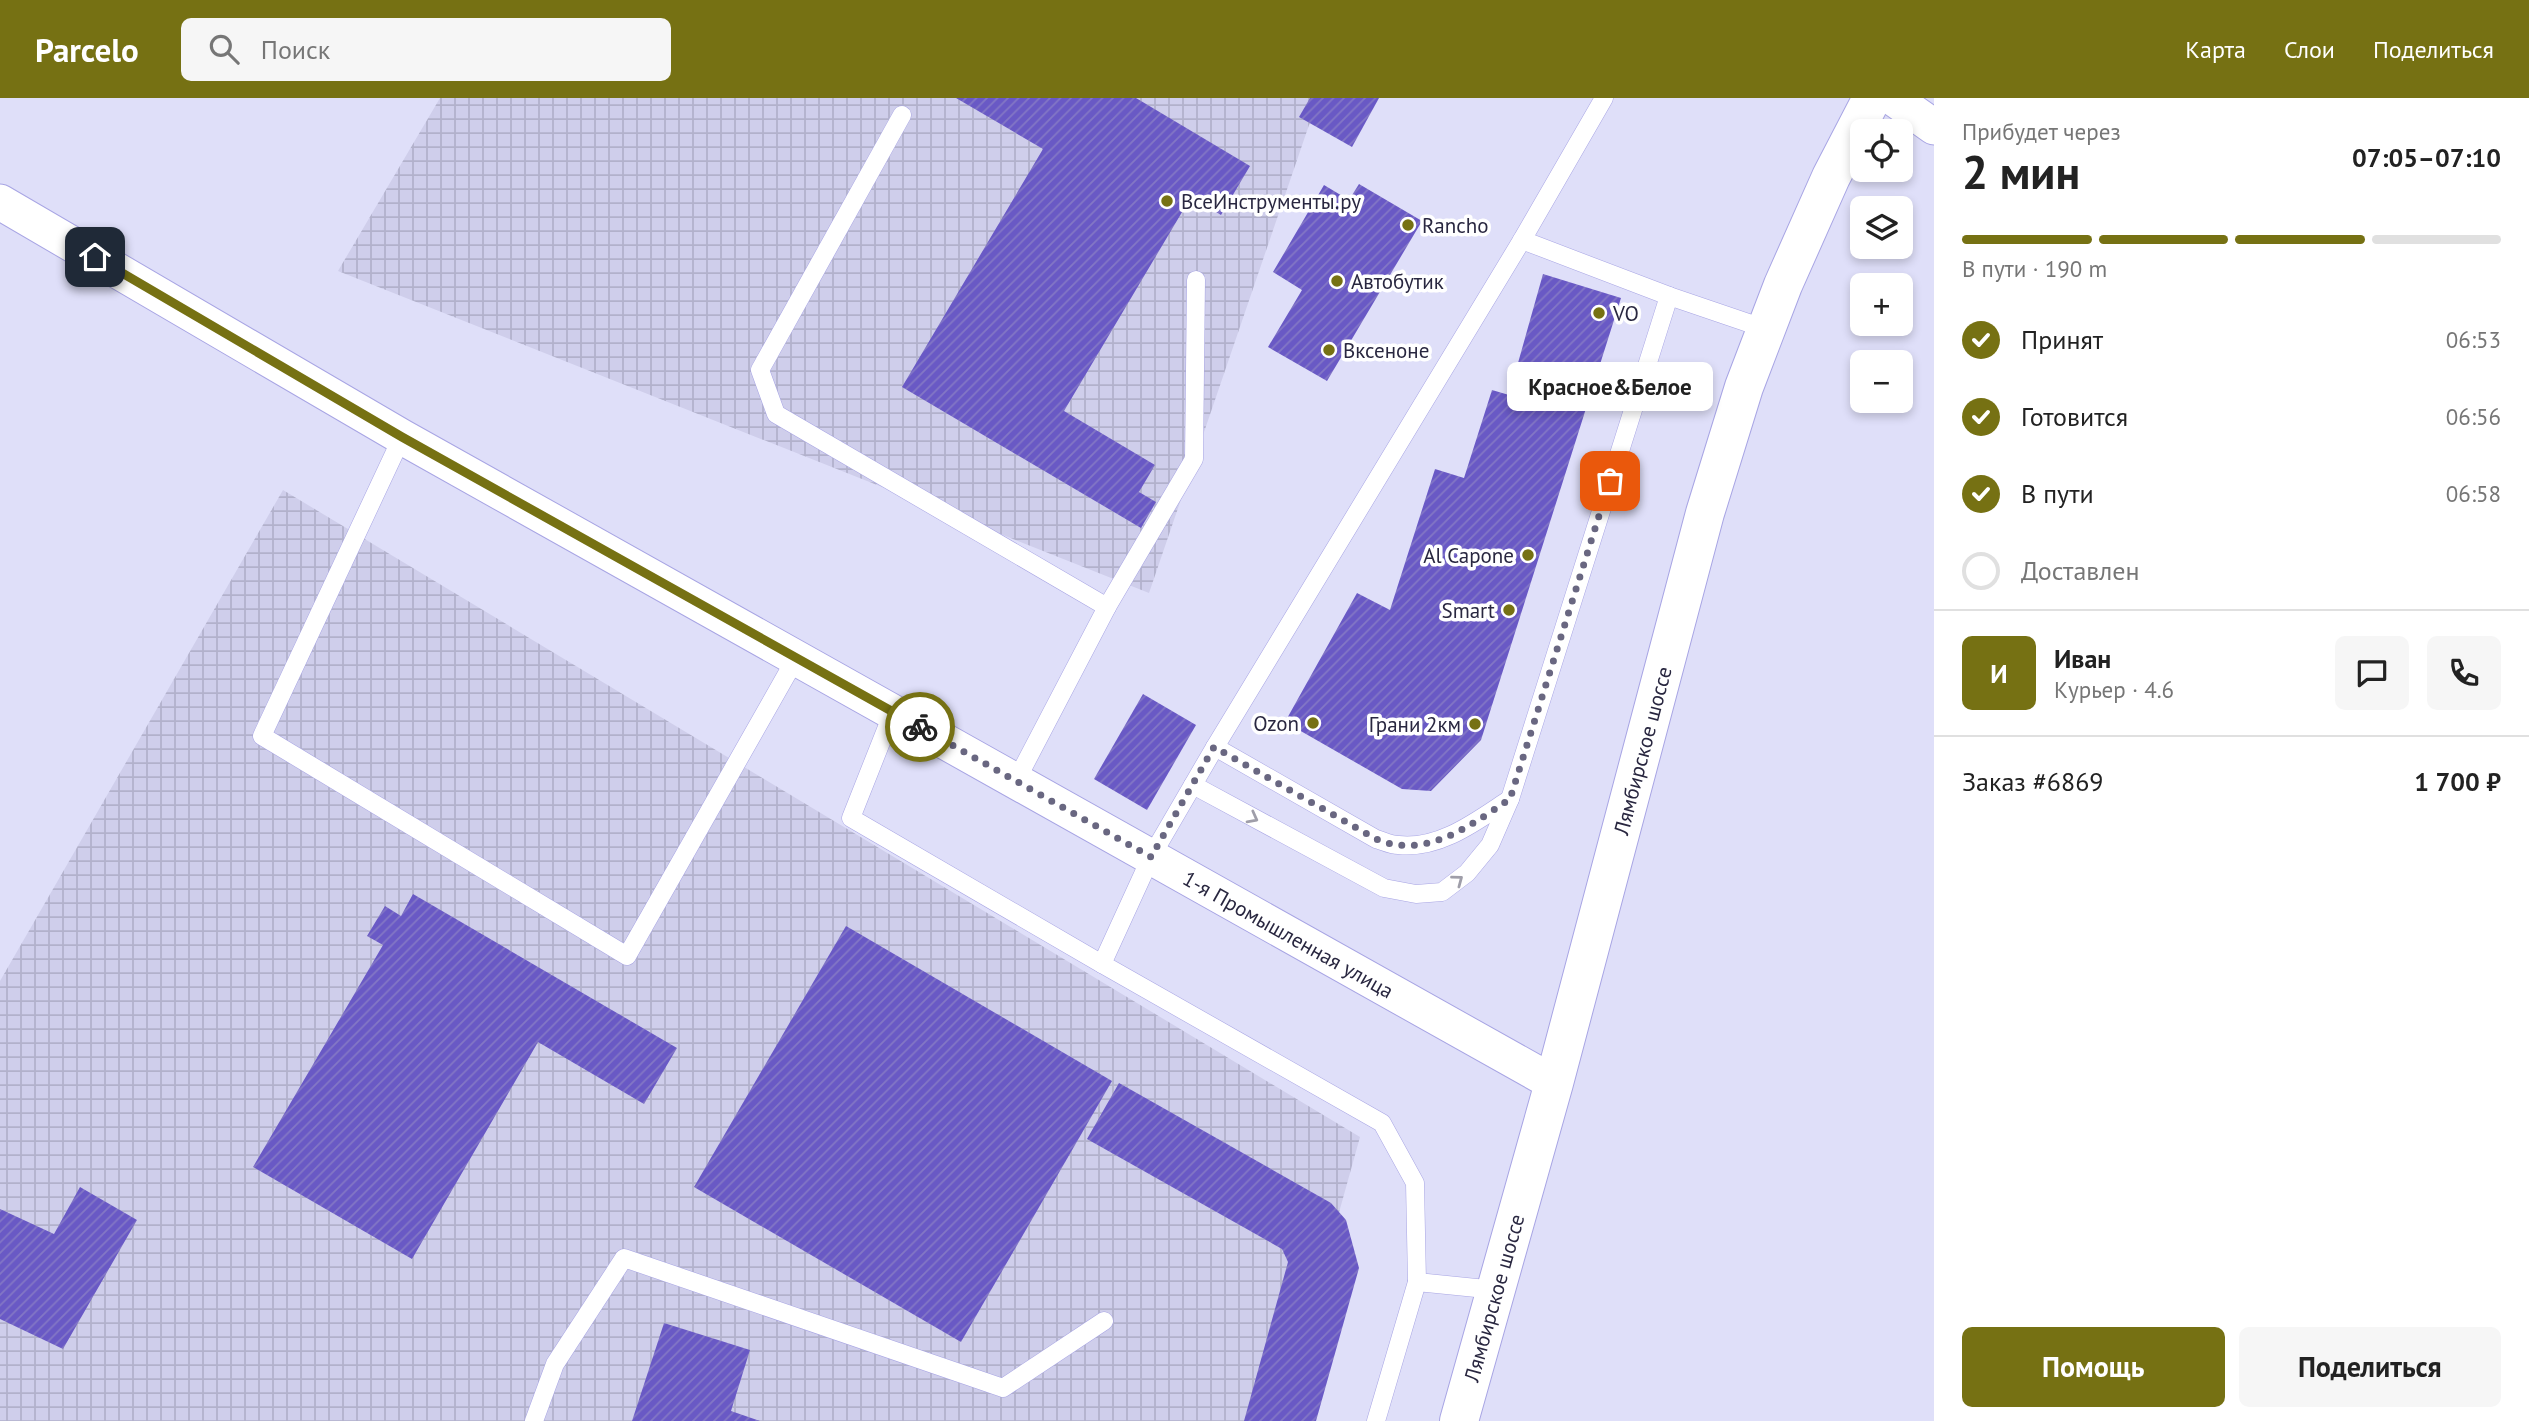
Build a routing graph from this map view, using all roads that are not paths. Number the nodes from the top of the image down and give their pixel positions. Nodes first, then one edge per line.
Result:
1 (1604, 98) edge
2 (1872, 98) edge
3 (1893, 98) edge
4 (902, 115) dead end
5 (1934, 127) edge
6 (0, 202) edge
7 (1522, 240) junction
8 (1196, 280) dead end
9 (1669, 296) junction
10 (1766, 329) junction
11 (402, 437) junction
12 (1107, 607) junction
13 (796, 658) junction
14 (893, 712) junction
15 (1214, 747) junction
16 (1016, 781) junction
17 (1193, 785) junction
18 (1510, 799) junction
19 (1151, 857) junction
20 (1102, 964) junction
21 (1555, 1083) junction
22 (1417, 1282) junction
23 (1496, 1290) junction
24 (1104, 1321) dead end
25 (534, 1421) edge
26 (1376, 1421) edge
27 (1459, 1421) edge

1 - 7 lane
2 - 10 main road, Лямбирское шоссе
3 - 5 street
4 - 12 lane
6 - 11 street, 1-я Промышленная улица
7 - 9 lane
7 - 15 lane
8 - 12 lane
9 - 10 lane
9 - 18 lane
10 - 21 main road, Лямбирское шоссе
11 - 13 street, 1-я Промышленная улица
11 - 13 lane
12 - 16 lane
13 - 14 street, 1-я Промышленная улица
14 - 16 street, 1-я Промышленная улица
14 - 20 lane
15 - 17 lane
15 - 18 lane
16 - 19 street, 1-я Промышленная улица
17 -> 18 lane
17 - 19 lane
19 - 20 lane
19 - 21 street, 1-я Промышленная улица
20 - 22 lane
21 - 23 main road, Лямбирское шоссе
22 - 23 lane
22 - 26 lane
23 - 27 main road, Лямбирское шоссе
24 - 25 lane

